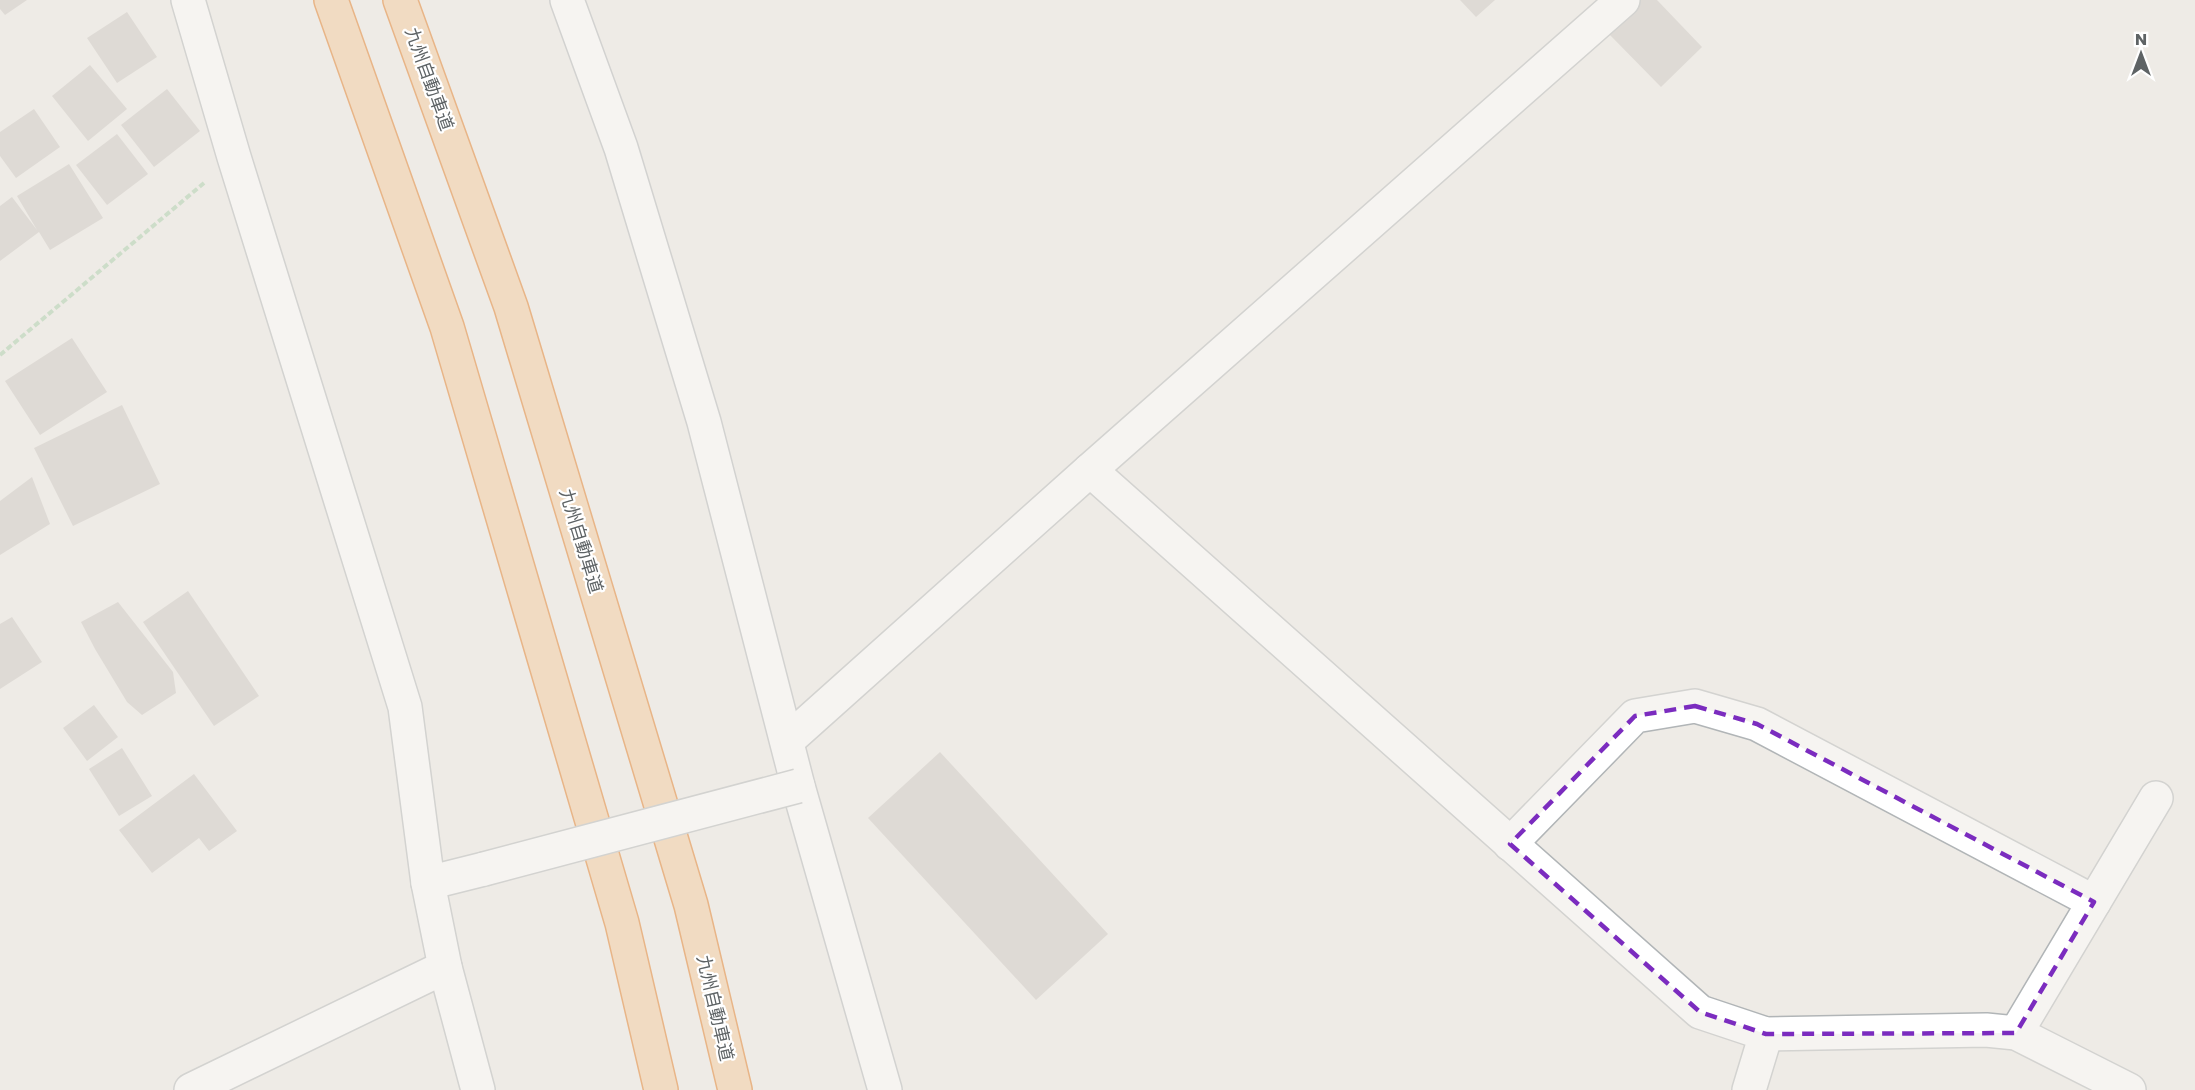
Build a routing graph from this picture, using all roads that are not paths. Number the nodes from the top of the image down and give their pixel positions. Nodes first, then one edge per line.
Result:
1 (188, 0) edge
2 (331, 0) edge
3 (400, 0) edge
4 (567, 0) edge
5 (1623, 0) edge
6 (1090, 470) junction
7 (787, 741) junction
8 (798, 786) junction
9 (2156, 798) dead end
10 (1510, 844) junction
11 (428, 883) junction
12 (2094, 903) junction
13 (691, 905) junction
14 (445, 967) junction
15 (2016, 1033) junction
16 (1766, 1034) junction
17 (191, 1090) edge
18 (478, 1090) edge
19 (661, 1090) edge
20 (735, 1090) edge
21 (747, 1090) edge
22 (885, 1090) edge
23 (1749, 1090) edge
24 (2129, 1090) edge

1 - 11 street
2 - 19 highway
3 - 13 highway, 九州自動車道
4 - 7 street
5 - 6 street
6 - 7 street
6 - 10 street
7 - 8 street
8 - 11 street, bridge
8 - 22 street
9 - 12 street
10 - 12 street
10 - 16 street
11 - 14 street
12 - 15 street
13 - 20 highway, 九州自動車道
13 - 21 highway
14 - 17 street
14 - 18 street
15 - 16 street
15 - 24 street
16 - 23 street

